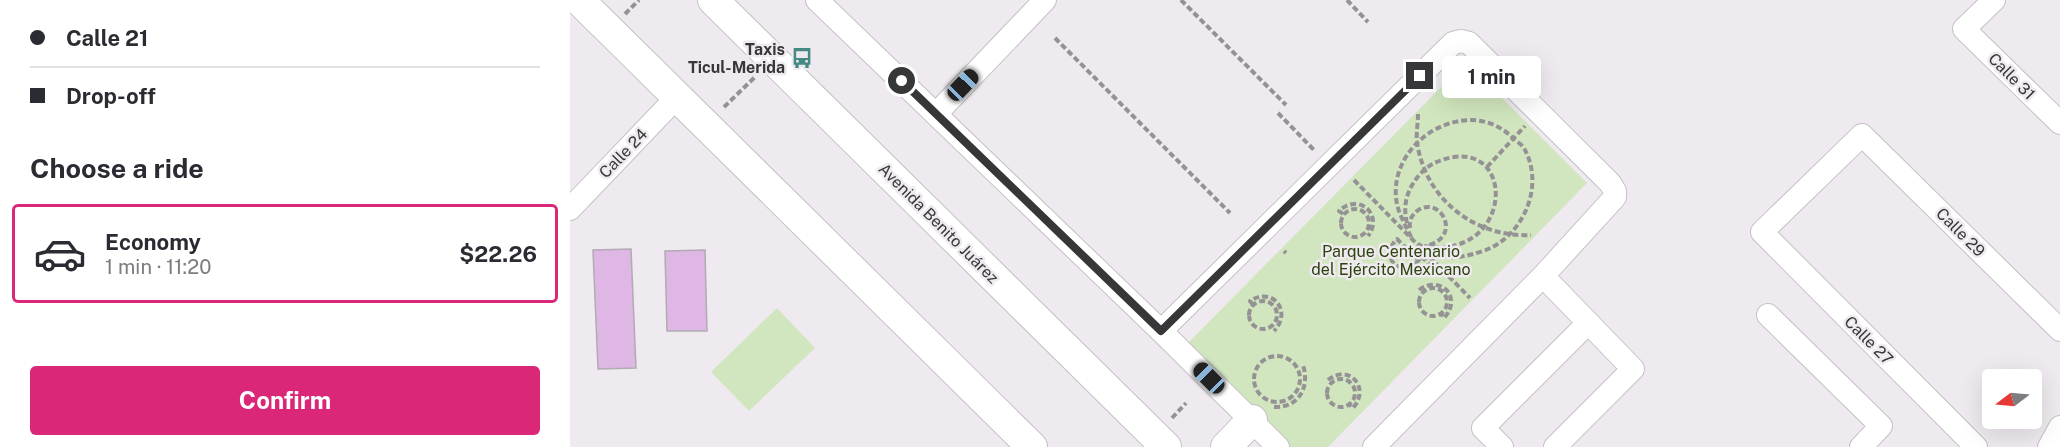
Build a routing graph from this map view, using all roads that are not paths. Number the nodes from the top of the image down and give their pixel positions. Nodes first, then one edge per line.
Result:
1 (579, 0) edge
2 (713, 0) edge
3 (817, 0) edge
4 (1045, 0) edge
5 (1994, 0) edge
6 (677, 97) junction
7 (936, 114) junction
8 (2060, 123) edge
9 (570, 208) edge
10 (1762, 232) joint
11 (1543, 276) junction
12 (1768, 315) dead end
13 (1588, 323) junction
14 (2060, 330) edge
15 (1161, 331) junction
16 (1262, 414) junction
17 (2060, 427) edge
18 (1168, 434) edge
19 (1032, 447) edge
20 (1226, 447) edge
21 (1278, 447) edge
22 (1374, 447) edge
23 (1502, 447) edge
24 (1554, 447) edge
25 (1861, 447) edge
26 (1976, 447) edge
27 (2049, 447) edge

1 - 6 main road
2 - 18 main road, Avenida Benito Juárez
3 - 7 street
4 - 7 street
5 - 8 street, Calle 31
6 - 9 street, Calle 24
6 - 19 main road
7 - 15 street
10 - 14 street, Calle 29
10 - 26 street, Calle 27
11 - 13 street
11 - 15 street
11 - 22 street
12 - 25 street
13 - 23 street
13 - 24 street
15 - 16 street
16 - 20 main road
16 - 21 street
17 - 27 street

